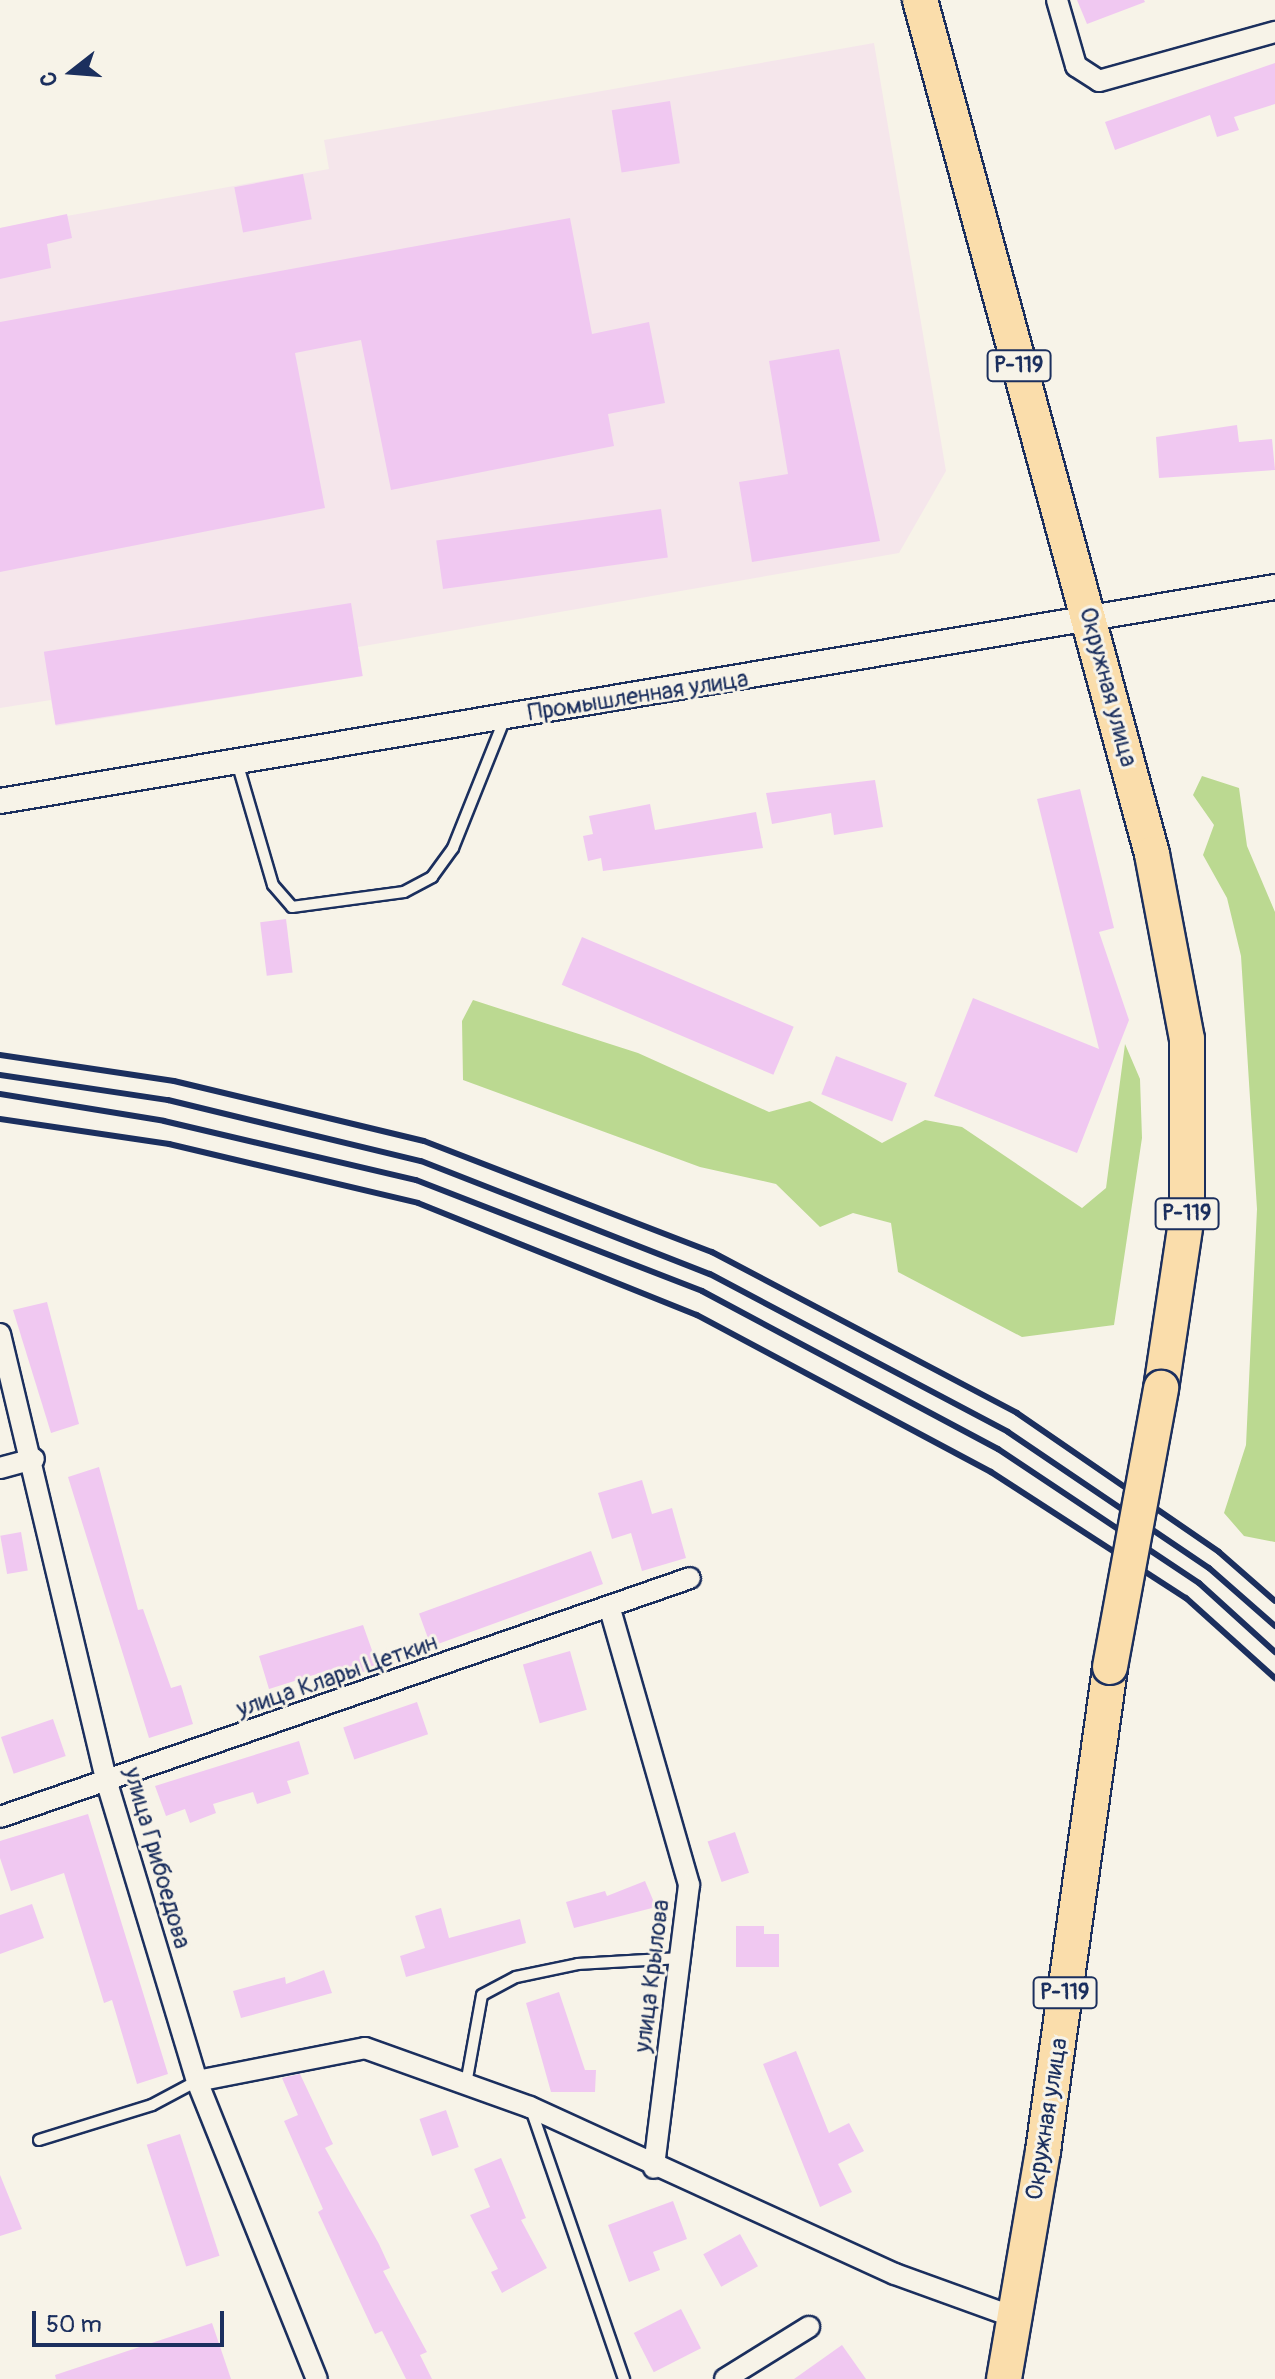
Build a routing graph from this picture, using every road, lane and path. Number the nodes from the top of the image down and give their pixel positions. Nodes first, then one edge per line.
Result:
1 (920, 0) edge
2 (1057, 0) edge
3 (1275, 32) edge
4 (1275, 587) edge
5 (1092, 622) junction
6 (505, 718) junction
7 (237, 762) junction
8 (0, 801) edge
9 (0, 1334) edge
10 (34, 1459) junction
11 (0, 1468) edge
12 (690, 1578) dead end
13 (610, 1609) junction
14 (107, 1783) junction
15 (0, 1817) edge
16 (680, 1958) junction
17 (197, 2081) junction
18 (466, 2084) junction
19 (530, 2107) junction
20 (39, 2140) dead end
21 (654, 2168) junction
22 (1014, 2317) junction
23 (809, 2327) dead end
24 (317, 2379) edge
25 (624, 2379) edge
26 (725, 2379) edge
27 (1004, 2379) edge

1 - 5 highway, Окружная улица / Р-119
2 - 3 street
4 - 5 street, Промышленная улица
5 - 6 street, Промышленная улица
5 - 22 highway, Окружная улица / Р-119, bridge
6 - 7 street, Промышленная улица
6 - 7 lane
7 - 8 street, Промышленная улица
9 - 10 street, улица Грибоедова
10 - 11 street
10 - 14 street, улица Грибоедова
12 - 13 street, улица Клары Цеткин
13 - 14 street, улица Клары Цеткин
13 - 16 street, улица Крылова
14 - 15 street, улица Клары Цеткин
14 - 17 street, улица Грибоедова
16 - 18 lane
16 - 21 street, улица Крылова
17 - 18 street
17 - 20 lane
17 - 24 street, улица Грибоедова
18 - 19 street
19 - 21 street
19 - 25 lane
21 - 22 street
22 - 27 highway, Окружная улица / Р-119
23 - 26 street

